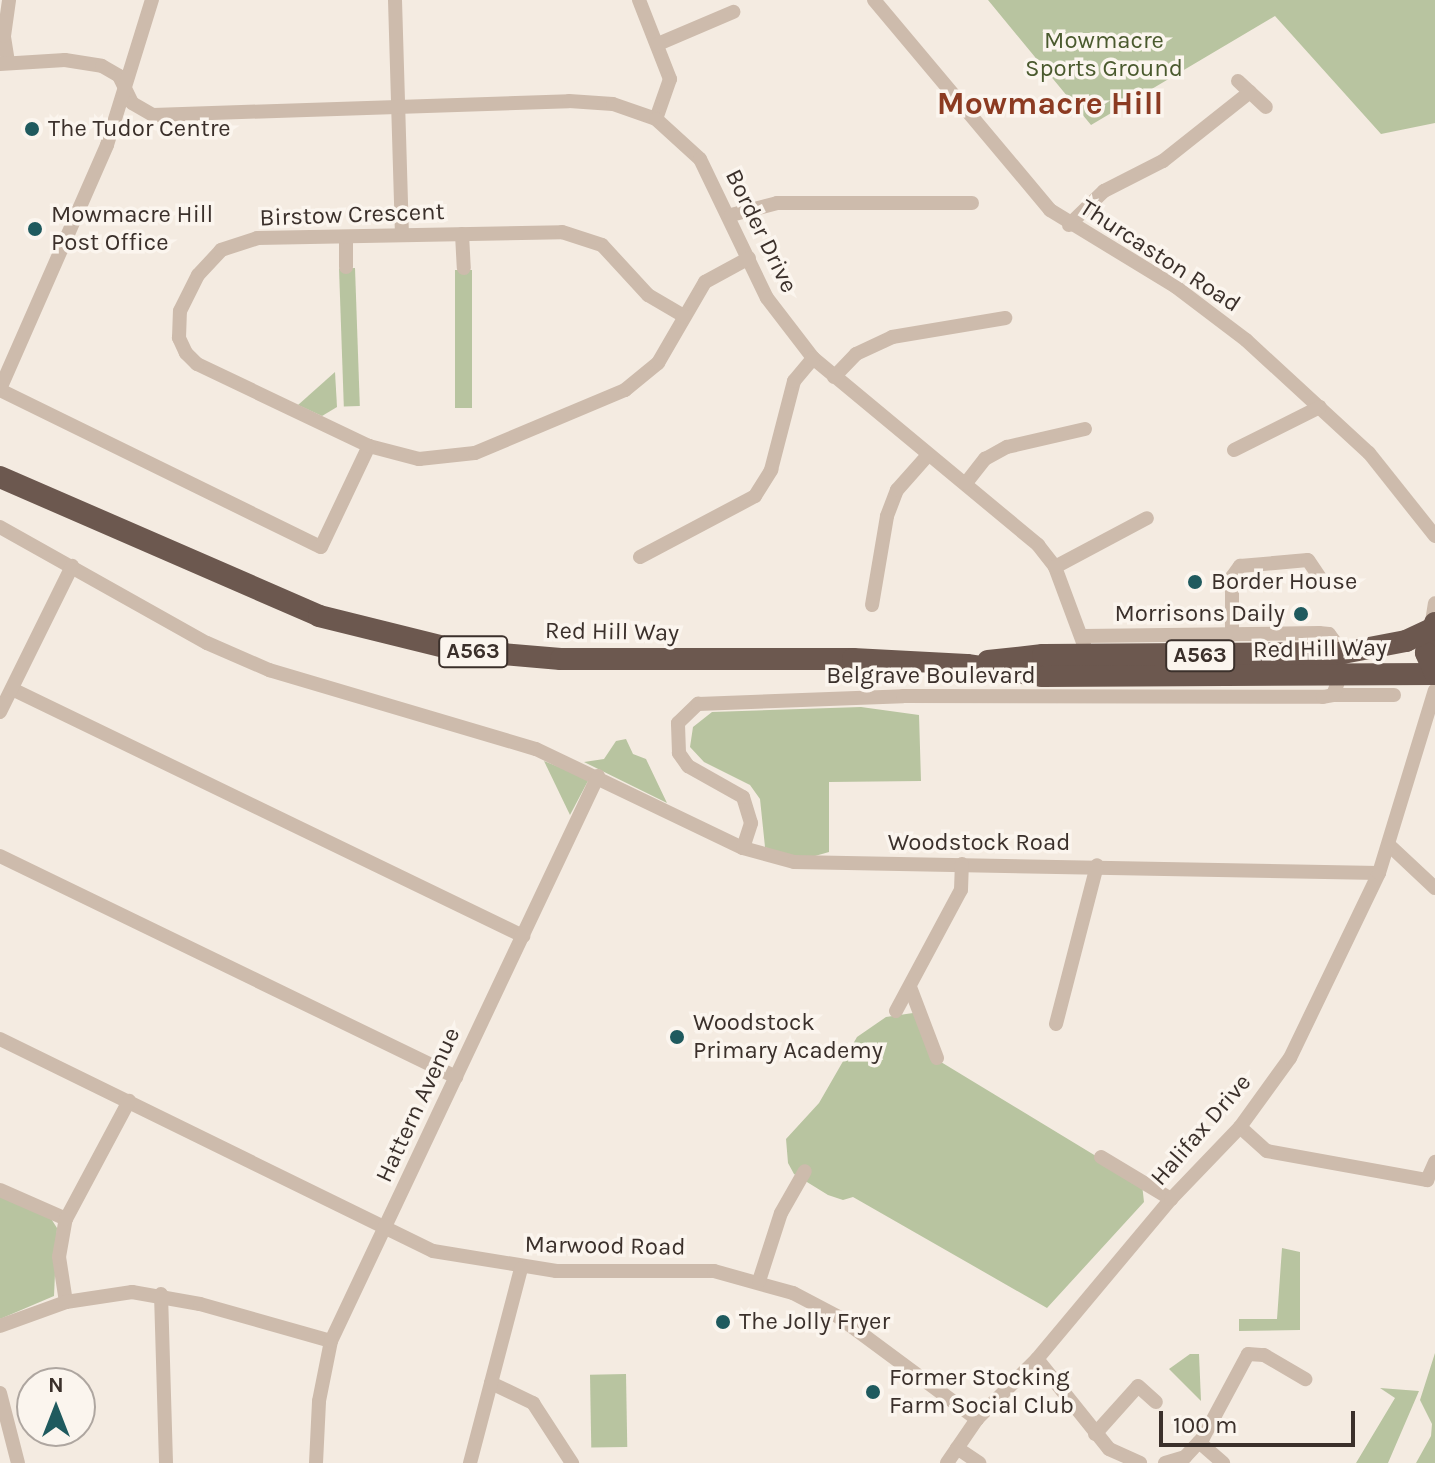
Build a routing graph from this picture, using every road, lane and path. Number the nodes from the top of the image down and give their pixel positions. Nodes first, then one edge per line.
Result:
1 (9, 0) edge
2 (152, 0) edge
3 (395, 0) edge
4 (639, 0) edge
5 (874, 0) edge
6 (733, 12) dead end
7 (658, 44) junction
8 (4, 63) edge
9 (1238, 81) dead end
10 (124, 89) junction
11 (1250, 92) junction
12 (398, 107) junction
13 (1266, 107) dead end
14 (656, 119) junction
15 (972, 203) dead end
16 (731, 215) junction
17 (1069, 225) junction
18 (462, 234) junction
19 (402, 235) junction
20 (346, 237) junction
21 (749, 258) junction
22 (346, 267) dead end
23 (464, 268) dead end
24 (997, 314) dead end
25 (684, 316) junction
26 (813, 358) junction
27 (834, 377) junction
28 (0, 390) edge
29 (1320, 407) junction
30 (1085, 429) dead end
31 (369, 446) junction
32 (1234, 450) dead end
33 (928, 455) junction
34 (0, 464) edge
35 (0, 477) edge
36 (966, 483) junction
37 (91, 514) junction
38 (1147, 518) dead end
39 (0, 527) edge
40 (1435, 536) edge
41 (640, 557) dead end
42 (72, 566) junction
43 (1055, 567) junction
44 (1322, 581) dead end
45 (1435, 603) edge
46 (872, 605) dead end
47 (1432, 627) edge
48 (1232, 635) junction
49 (1088, 656) junction
50 (1339, 674) junction
51 (1435, 674) edge
52 (12, 689) junction
53 (1435, 690) edge
54 (1394, 695) dead end
55 (0, 712) edge
56 (1430, 729) edge
57 (598, 776) junction
58 (1389, 845) junction
59 (743, 848) junction
60 (0, 856) edge
61 (962, 864) junction
62 (1097, 865) junction
63 (1379, 873) junction
64 (1435, 888) edge
65 (523, 936) junction
66 (910, 987) junction
67 (896, 1011) dead end
68 (1056, 1024) dead end
69 (0, 1039) edge
70 (937, 1058) dead end
71 (456, 1077) junction
72 (129, 1101) junction
73 (1240, 1127) junction
74 (1101, 1157) dead end
75 (1435, 1162) edge
76 (805, 1171) dead end
77 (0, 1190) edge
78 (1171, 1199) junction
79 (66, 1219) junction
80 (386, 1225) junction
81 (521, 1269) junction
82 (759, 1281) junction
83 (161, 1294) junction
84 (66, 1302) junction
85 (0, 1326) edge
86 (331, 1341) junction
87 (1037, 1359) junction
88 (1305, 1379) dead end
89 (491, 1383) junction
90 (0, 1393) edge
91 (1156, 1402) dead end
92 (977, 1419) junction
93 (1095, 1434) junction
94 (1199, 1442) junction
95 (957, 1448) junction
96 (18, 1463) edge
97 (166, 1463) edge
98 (316, 1463) edge
99 (470, 1463) edge
100 (572, 1463) edge
101 (947, 1463) edge
102 (979, 1463) edge
103 (1140, 1463) edge
104 (1165, 1463) edge
105 (1173, 1463) edge
106 (1223, 1463) edge

1 - 8 street
2 - 10 street
3 - 12 street
4 - 7 street
5 - 17 street, Thurcaston Road
6 - 7 street
7 - 14 street
8 - 10 street, Border Drive
9 - 11 street
10 - 12 street, Border Drive
10 - 28 street
11 - 13 street
11 - 17 street
12 - 14 street, Border Drive
12 - 19 street
14 - 16 street, Border Drive
15 - 16 street
16 - 21 street, Border Drive
17 - 29 street, Thurcaston Road
18 - 19 street, Birstow Crescent
18 - 23 street
18 - 25 street, Birstow Crescent
19 - 20 street, Birstow Crescent
20 - 22 street
20 - 31 street, Birstow Crescent
21 - 25 street, Birstow Crescent
21 - 26 street, Border Drive
24 - 27 street
25 - 31 street, Birstow Crescent
26 - 27 street, Border Drive
26 - 41 street
27 - 33 street, Border Drive
28 - 31 street
29 - 32 street
29 - 40 street, Thurcaston Road
30 - 36 street
33 - 36 street, Border Drive
33 - 46 street
34 - 37 highway, Red Hill Way / A563
35 - 37 highway, Red Hill Way / A563
36 - 43 street, Border Drive
37 - 49 highway, Red Hill Way / A563
38 - 43 street
39 - 42 street, Woodstock Road
42 - 52 street
42 - 57 street, Woodstock Road
43 - 49 street, Border Drive
44 - 48 street
45 - 47 street
47 - 50 highway, Red Hill Way / A563
47 - 51 highway
48 - 49 street
48 - 50 street
49 - 50 highway, Red Hill Way / A563
50 - 51 highway, Red Hill Way / A563
50 - 54 street
50 - 59 street, Belgrave Boulevard
52 - 55 street
52 - 65 street
53 - 56 street, Halifax Drive
56 - 58 street, Halifax Drive
57 - 59 street, Woodstock Road
57 - 65 street, Hattern Avenue
58 - 63 street, Halifax Drive
58 - 64 street
59 - 61 street, Woodstock Road
60 - 71 street
61 - 62 street, Woodstock Road
61 - 66 street
62 - 63 street, Woodstock Road
62 - 68 street
63 - 73 street, Halifax Drive
65 - 71 street, Hattern Avenue
66 - 67 street
66 - 70 street
69 - 72 street, Marwood Road
71 - 80 street, Hattern Avenue
72 - 79 street
72 - 80 street, Marwood Road
73 - 75 street
73 - 78 street, Halifax Drive
74 - 78 street
76 - 82 street
77 - 79 street
78 - 87 street, Halifax Drive
79 - 84 street
80 - 81 street, Marwood Road
80 - 86 street, Hattern Avenue
81 - 82 street, Marwood Road
81 - 89 street
82 - 92 street, Marwood Road
83 - 84 street
83 - 86 street
83 - 97 street
84 - 85 street
86 - 98 street, Hattern Avenue
87 - 92 street, Halifax Drive
87 - 93 street
88 - 94 street
89 - 99 street
89 - 100 street
90 - 96 street
91 - 93 street
92 - 95 street, Halifax Drive
93 - 103 street
94 - 105 street
94 - 106 street
95 - 101 street, Halifax Drive
95 - 102 street
104 - 105 street

